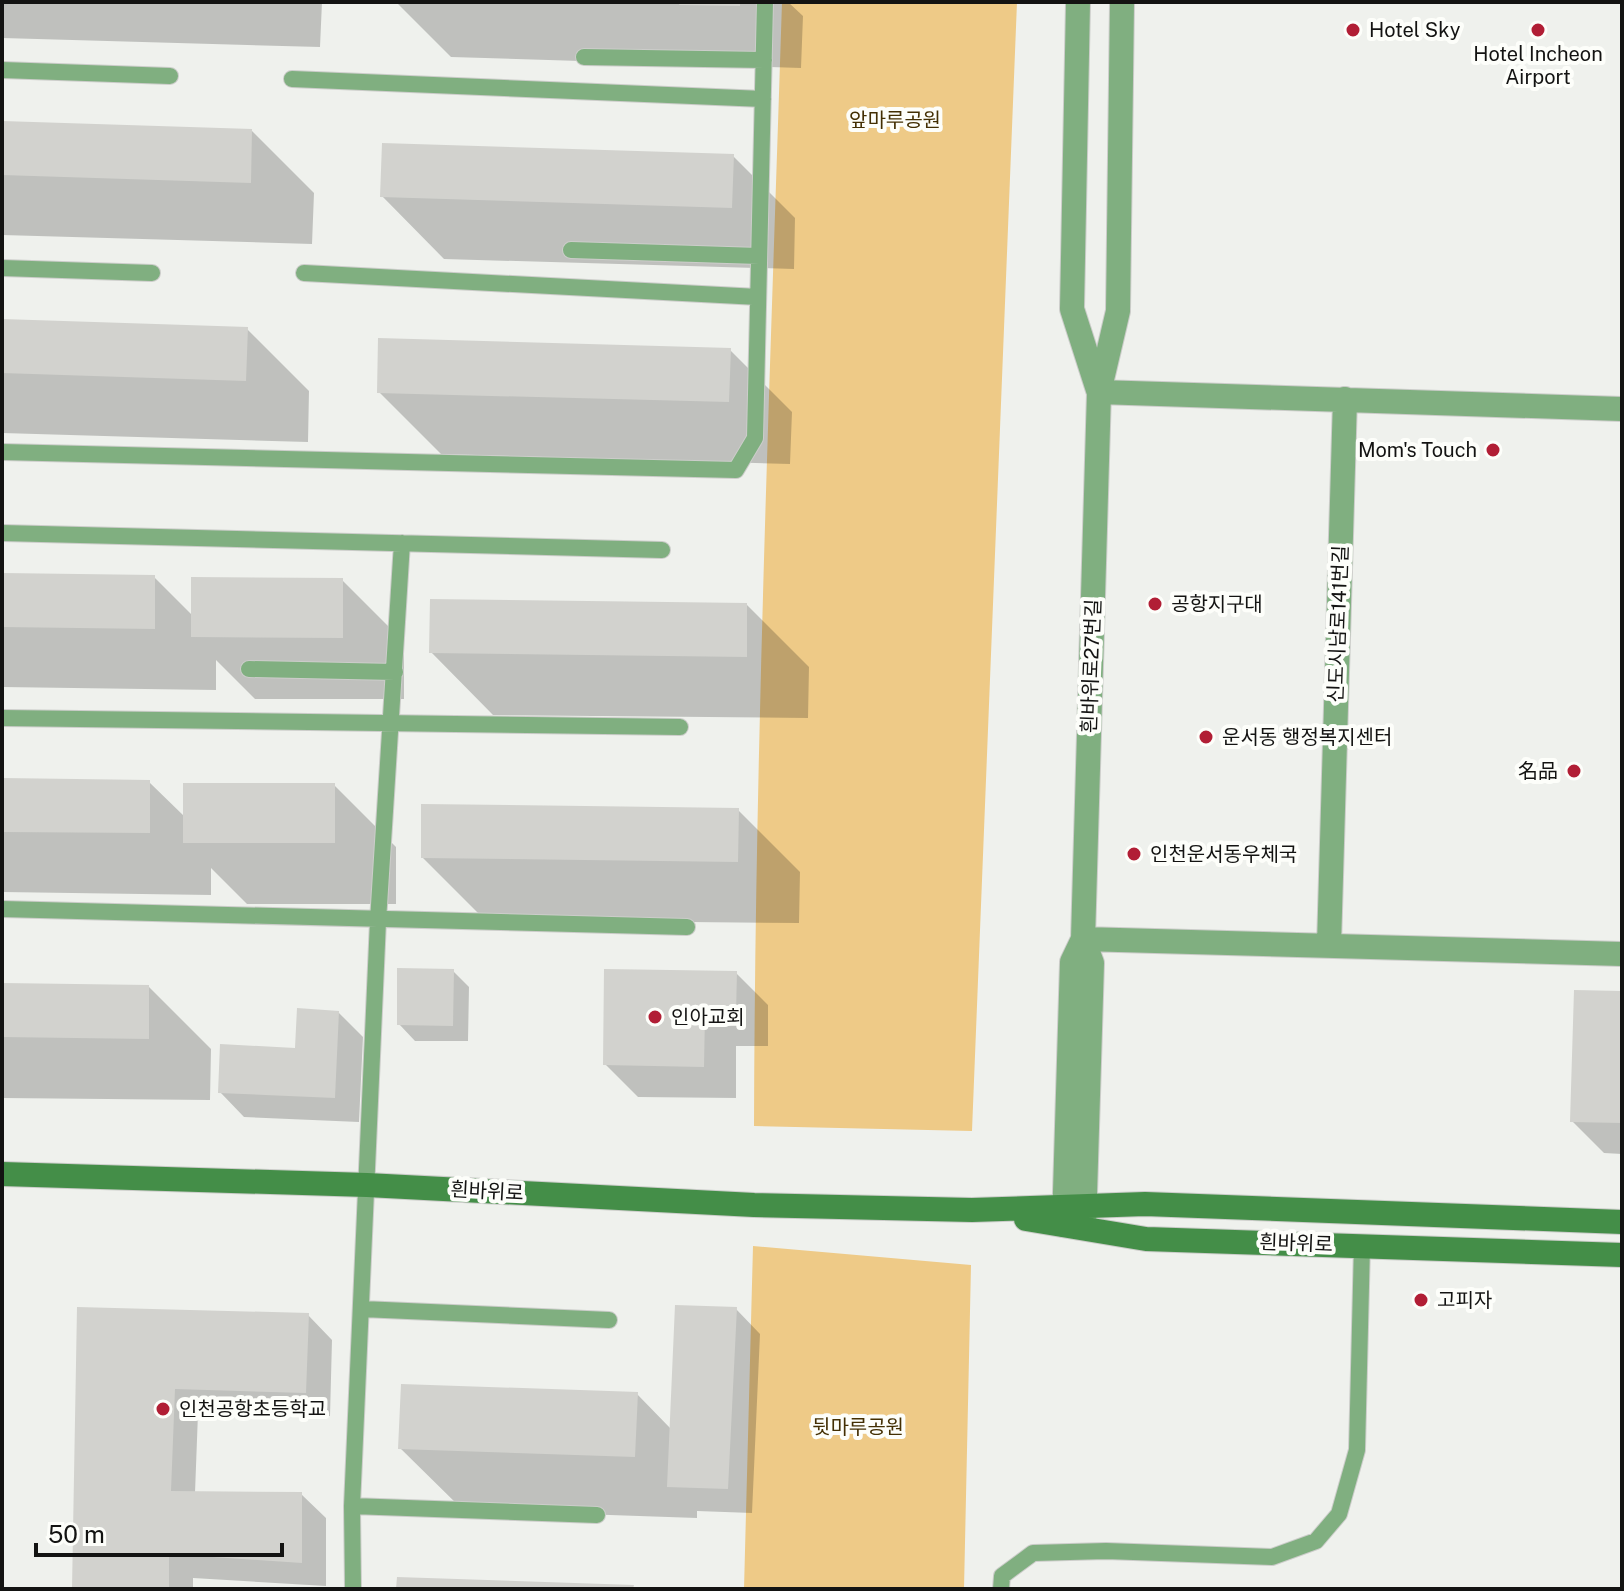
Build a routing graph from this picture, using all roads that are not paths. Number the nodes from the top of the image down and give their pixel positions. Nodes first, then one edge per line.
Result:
1 (765, 2) edge
2 (1078, 2) edge
3 (1122, 2) edge
4 (584, 57) dead end
5 (764, 60) junction
6 (2, 70) edge
7 (170, 76) dead end
8 (292, 79) dead end
9 (763, 99) junction
10 (571, 250) dead end
11 (759, 256) junction
12 (2, 268) edge
13 (152, 273) dead end
14 (304, 273) dead end
15 (758, 297) junction
16 (1099, 392) junction
17 (1345, 399) junction
18 (1622, 409) edge
19 (2, 452) edge
20 (2, 533) edge
21 (402, 543) junction
22 (662, 550) dead end
23 (249, 669) dead end
24 (395, 672) junction
25 (2, 718) edge
26 (392, 723) junction
27 (680, 727) dead end
28 (2, 909) edge
29 (378, 921) junction
30 (687, 927) dead end
31 (1083, 939) junction
32 (1329, 945) junction
33 (1622, 954) edge
34 (2, 1174) edge
35 (367, 1185) junction
36 (1074, 1217) junction
37 (1622, 1222) edge
38 (1362, 1245) junction
39 (1622, 1255) edge
40 (362, 1309) junction
41 (609, 1320) dead end
42 (352, 1506) junction
43 (597, 1515) dead end
44 (353, 1589) edge
45 (1001, 1589) edge

1 - 5 lane
2 - 16 street, 흰바위로27번길
3 - 16 street, 흰바위로27번길
4 - 5 lane
5 - 9 lane
6 - 7 lane
8 - 9 lane
9 - 11 lane
10 - 11 lane
11 - 15 lane
12 - 13 lane
14 - 15 lane
15 - 19 lane
16 - 17 street
16 - 31 street, 흰바위로27번길
17 - 18 street
17 - 32 street, 신도시남로141번길
20 - 21 lane
21 - 22 lane
21 - 24 lane
23 - 24 lane
24 - 26 lane
25 - 26 lane
26 - 27 lane
26 - 29 lane
28 - 29 lane
29 - 30 lane
29 - 35 lane
31 - 32 street
31 - 36 street, 흰바위로27번길
32 - 33 street
34 - 35 street, 흰바위로
35 - 36 street, 흰바위로
35 - 40 lane
36 - 37 street, 흰바위로
36 - 38 street, 흰바위로
38 - 39 street, 흰바위로
38 - 45 lane
40 - 41 lane
40 - 42 lane
42 - 43 lane
42 - 44 lane

